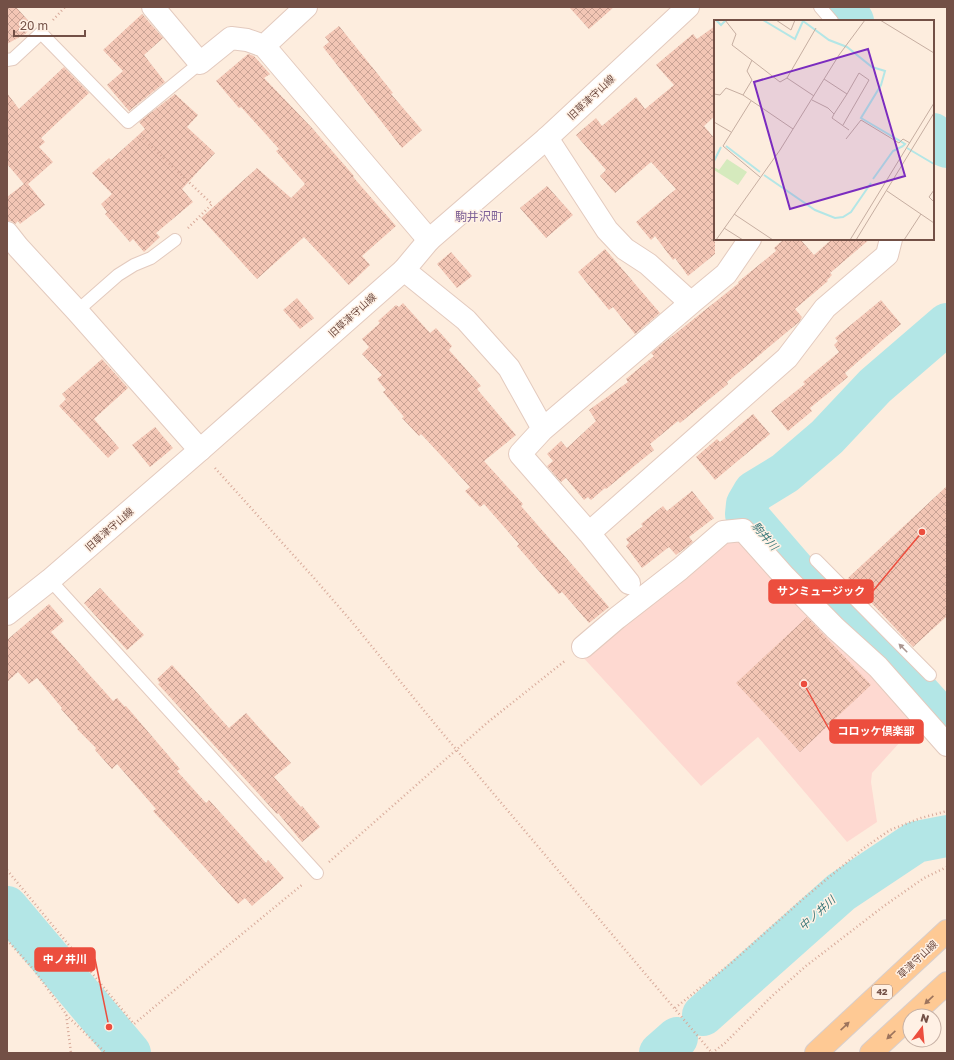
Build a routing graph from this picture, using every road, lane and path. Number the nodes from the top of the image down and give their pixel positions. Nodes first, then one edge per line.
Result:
1 (153, 7) edge
2 (306, 7) edge
3 (688, 7) edge
4 (820, 7) edge
5 (831, 20) edge
6 (264, 46) junction
7 (7, 60) edge
8 (200, 63) junction
9 (128, 122) junction
10 (547, 138) junction
11 (7, 233) edge
12 (176, 240) joint
13 (429, 240) junction
14 (749, 240) edge
15 (891, 240) edge
16 (404, 270) junction
17 (691, 303) junction
18 (77, 311) junction
19 (543, 429) junction
20 (200, 450) junction
21 (589, 533) junction
22 (816, 560) dead end
23 (50, 580) junction
24 (629, 582) dead end
25 (7, 614) edge
26 (582, 647) dead end
27 (930, 676) dead end
28 (947, 745) edge
29 (947, 811) edge
30 (947, 867) edge
31 (317, 873) dead end
32 (947, 931) edge
33 (7, 940) edge
34 (947, 983) edge
35 (674, 1008) junction
36 (921, 1008) edge
37 (66, 1014) junction
38 (902, 1025) edge
39 (71, 1053) edge
40 (106, 1053) edge
41 (712, 1053) edge
42 (816, 1053) edge
43 (871, 1053) edge

1 - 8 street
2 - 6 street
3 - 10 street, 旧草津守山線
4 - 5 lane
6 - 8 street
6 - 13 street
7 - 9 lane
8 - 9 lane
9 - 12 path
10 - 13 street, 旧草津守山線
10 - 17 street
11 - 18 street
12 - 18 lane
13 - 16 street, 旧草津守山線
14 - 17 street
15 - 21 street
16 - 19 street
16 - 20 street, 旧草津守山線
17 - 19 street
18 - 20 street
19 - 21 street
20 - 23 street, 旧草津守山線
20 - 35 path
21 - 24 street
27 -> 22 lane
23 - 25 street, 旧草津守山線
23 - 31 lane
26 - 28 street
29 - 35 path
30 - 41 path
42 -> 32 main road, 草津守山線 / 42
33 - 37 path
34 -> 36 main road
35 - 41 path
37 - 39 path
37 - 40 path
38 -> 43 main road

